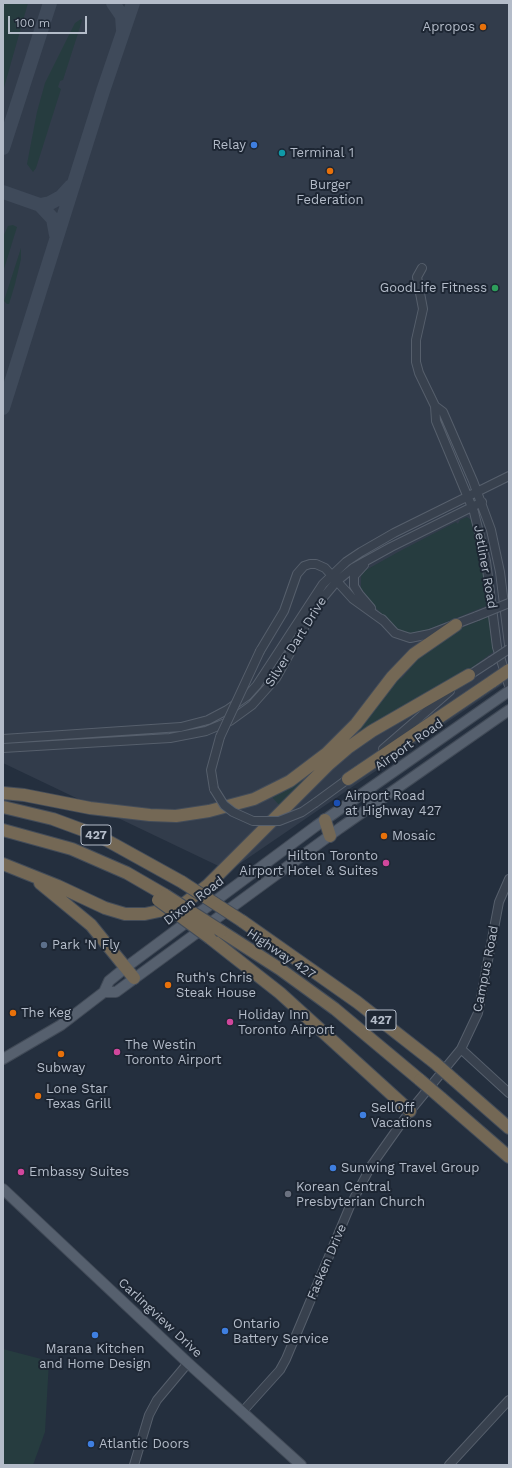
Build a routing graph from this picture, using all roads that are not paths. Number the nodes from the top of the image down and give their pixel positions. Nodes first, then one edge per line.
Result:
1 (422, 268) dead end
2 (435, 406) junction
3 (509, 472) edge
4 (509, 476) edge
5 (490, 485) junction
6 (477, 492) junction
7 (468, 497) junction
8 (482, 502) junction
9 (473, 507) junction
10 (495, 544) junction
11 (484, 548) junction
12 (369, 560) junction
13 (334, 578) junction
14 (509, 603) edge
15 (385, 622) junction
16 (456, 625) junction
17 (509, 645) edge
18 (509, 649) edge
19 (509, 670) edge
20 (469, 675) junction
21 (509, 686) edge
22 (509, 691) edge
23 (509, 710) edge
24 (47, 736) junction
25 (3, 739) edge
26 (47, 745) junction
27 (3, 748) edge
28 (348, 779) junction
29 (3, 793) edge
30 (3, 807) edge
31 (324, 820) junction
32 (3, 830) edge
33 (330, 836) junction
34 (3, 864) edge
35 (33, 877) junction
36 (509, 879) edge
37 (162, 898) junction
38 (125, 968) junction
39 (134, 978) junction
40 (104, 992) junction
41 (461, 1050) junction
42 (3, 1059) edge
43 (509, 1093) edge
44 (410, 1111) junction
45 (509, 1128) edge
46 (509, 1157) edge
47 (3, 1189) edge
48 (188, 1363) junction
49 (509, 1400) edge
50 (243, 1411) junction
51 (134, 1465) edge
52 (301, 1465) edge
53 (449, 1465) edge

1 - 2 street, Jetliner Road
2 - 6 street, Jetliner Road
2 - 7 street, Jetliner Road
3 - 5 street
4 - 5 street
5 - 6 street, Silver Dart Drive
6 - 7 street, Silver Dart Drive
6 - 8 street, Jetliner Road
7 - 9 street, Jetliner Road
7 - 13 street, Silver Dart Drive
8 - 9 street, Silver Dart Drive
8 - 10 street, Jetliner Road
9 - 11 street, Jetliner Road
9 - 12 street, Silver Dart Drive
10 - 11 street
10 - 17 street, Jetliner Road
11 - 21 street, Jetliner Road
12 - 13 street, Silver Dart Drive
12 - 15 street
13 - 15 street
13 - 24 street, Silver Dart Drive
13 - 26 street, Silver Dart Drive
13 - 28 street, bridge
14 - 16 street, bridge
15 - 16 street
16 - 29 highway
18 - 20 street, bridge
19 - 28 highway, bridge
20 - 28 street
20 - 35 highway
22 - 31 main road, Airport Road
23 - 33 main road
24 - 25 street, Silver Dart Drive
24 - 26 street
26 - 27 street, Silver Dart Drive
30 - 45 highway, Highway 427 / 427, bridge
31 - 33 highway
31 - 38 main road, Dixon Road
32 - 37 highway, Highway 427 / 427
33 - 39 main road, Dixon Road
34 - 35 highway
35 - 38 highway
36 - 41 street, Campus Road
37 - 44 highway, bridge
37 - 46 highway, Highway 427 / 427, bridge
38 - 39 highway
38 - 40 main road, Dixon Road
39 - 40 main road, Dixon Road
40 - 42 main road, Dixon Road
41 - 43 street
41 - 44 street, Campus Road
44 - 50 street, Fasken Drive
47 - 48 main road, Carlingview Drive
48 - 50 main road, Carlingview Drive
48 - 51 street
49 - 53 street
50 - 52 main road, Carlingview Drive

